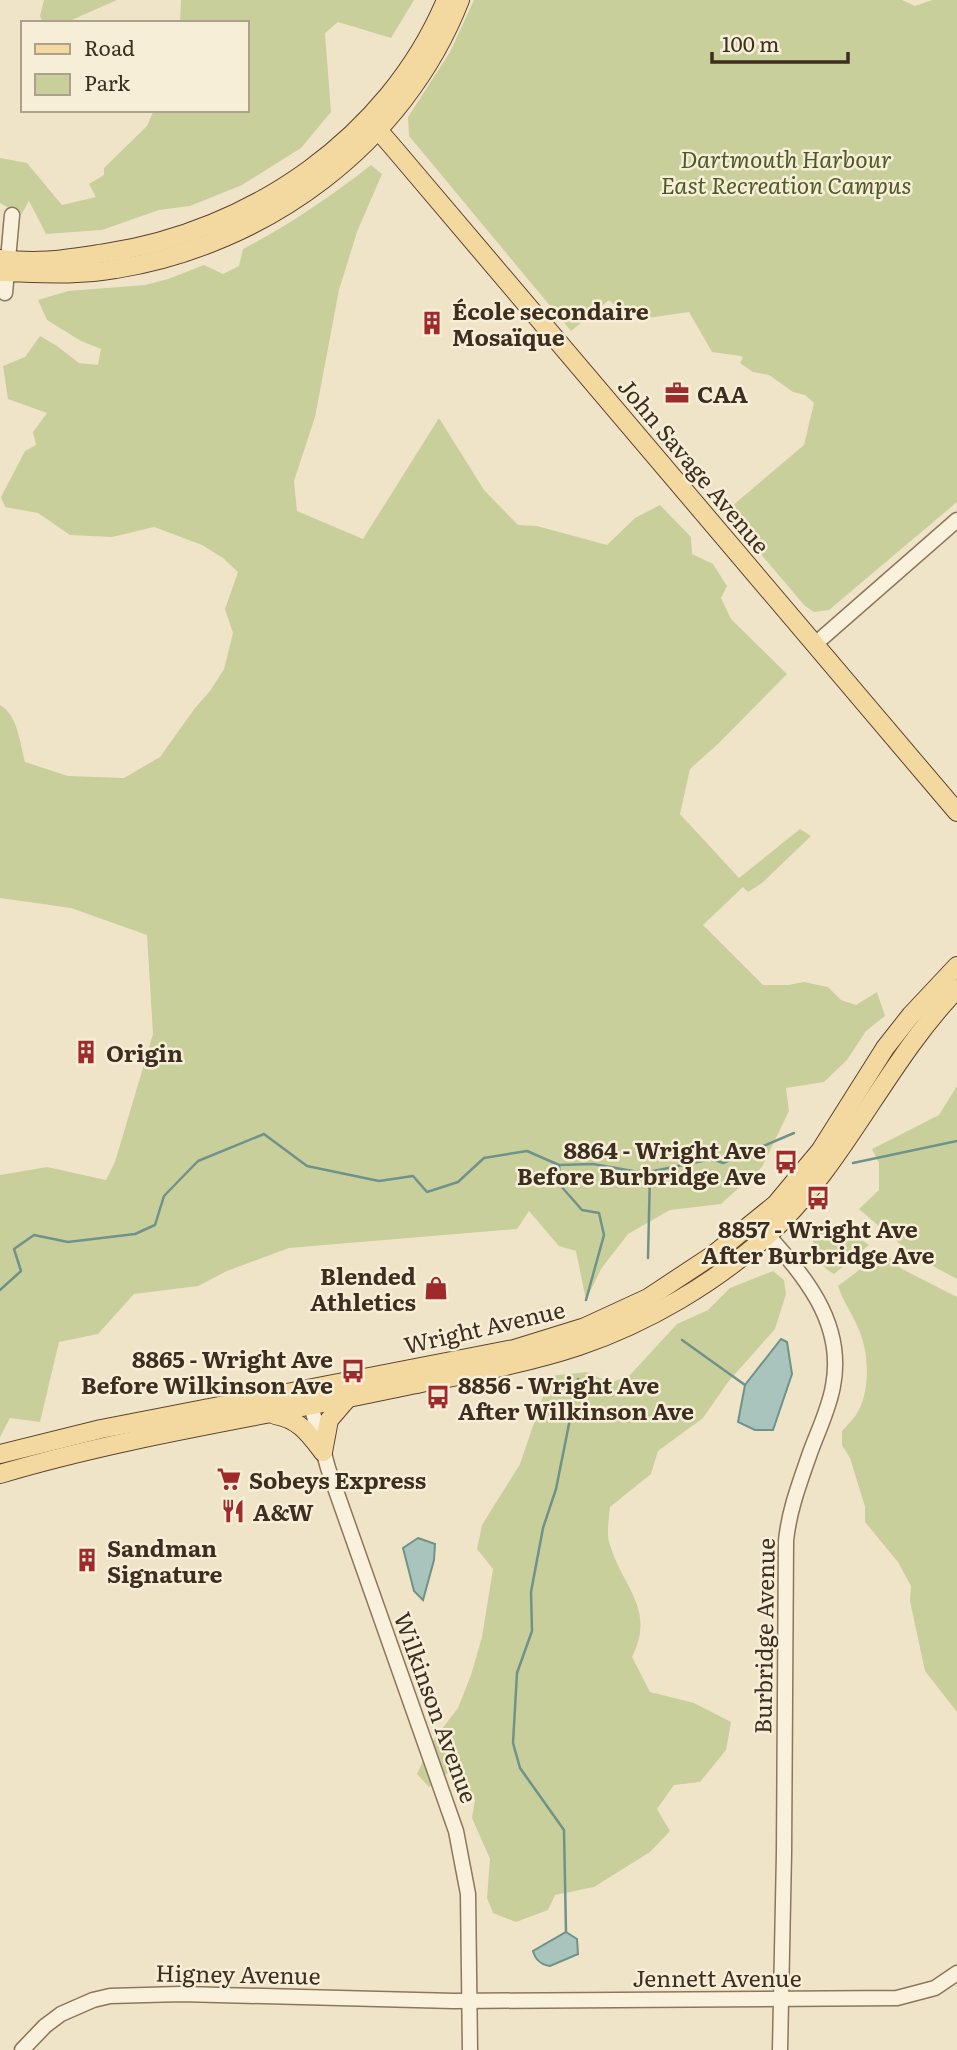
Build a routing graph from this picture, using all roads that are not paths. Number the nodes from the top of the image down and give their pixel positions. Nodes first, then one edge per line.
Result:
1 (446, 0) edge
2 (460, 0) edge
3 (371, 126) junction
4 (12, 215) dead end
5 (4, 266) edge
6 (5, 293) dead end
7 (957, 520) edge
8 (814, 645) junction
9 (957, 812) edge
10 (957, 966) edge
11 (957, 989) edge
12 (762, 1229) junction
13 (307, 1389) junction
14 (346, 1399) junction
15 (311, 1407) junction
16 (272, 1415) junction
17 (323, 1452) junction
18 (0, 1454) edge
19 (0, 1474) edge
20 (957, 1973) edge
21 (779, 1999) junction
22 (471, 2000) junction
23 (22, 2050) edge
24 (470, 2050) edge
25 (780, 2050) edge

1 - 3 main road
2 - 3 main road
3 - 5 main road
3 - 8 main road, John Savage Avenue
4 - 5 street
5 - 6 street
7 - 8 street
8 - 9 main road, John Savage Avenue
10 - 12 main road, Wright Avenue
11 - 12 main road, Wright Avenue
12 - 13 main road, Wright Avenue
12 - 14 main road, Wright Avenue
12 - 21 street, Burbridge Avenue
13 - 15 street, Wilkinson Avenue
13 - 18 main road, Wright Avenue
14 - 15 main road, Wright Avenue
14 - 17 main road
15 - 16 main road, Wright Avenue
15 - 17 street, Wilkinson Avenue
16 - 17 main road
16 - 19 main road, Wright Avenue
17 - 22 street, Wilkinson Avenue
20 - 21 street, Jennett Avenue
21 - 22 street, Jennett Avenue
21 - 25 street, Burbridge Avenue
22 - 23 street, Higney Avenue
22 - 24 street, Wilkinson Avenue

